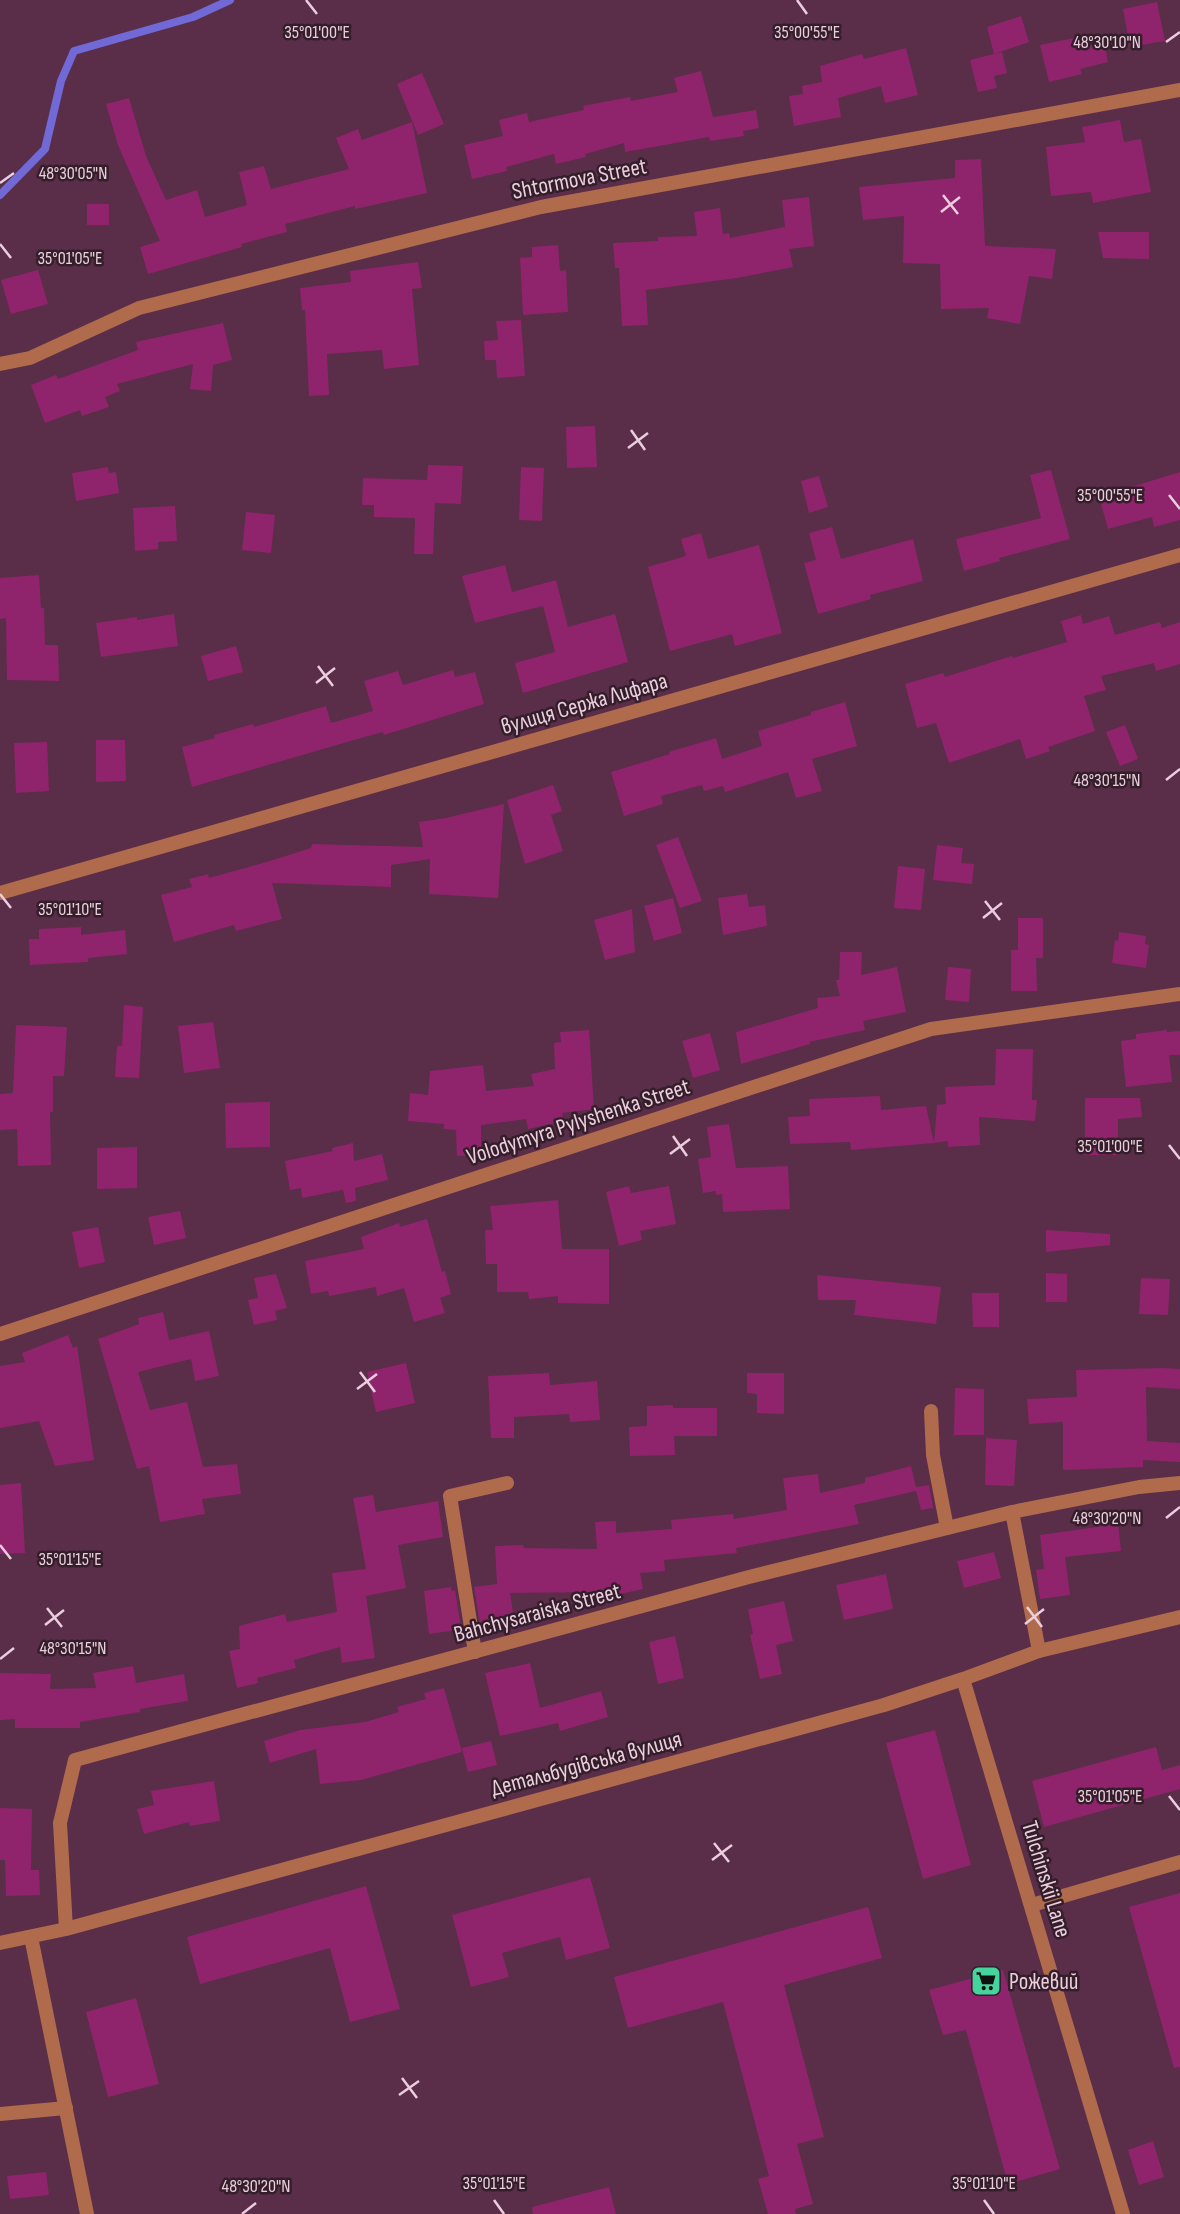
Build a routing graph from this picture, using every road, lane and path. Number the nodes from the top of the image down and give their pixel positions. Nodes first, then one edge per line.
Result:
1 (1180, 90) edge
2 (0, 364) edge
3 (1180, 555) edge
4 (0, 893) edge
5 (1180, 995) edge
6 (0, 1334) edge
7 (930, 1411) dead end
8 (508, 1483) dead end
9 (1180, 1483) edge
10 (1012, 1512) junction
11 (947, 1528) junction
12 (1180, 1616) edge
13 (1039, 1651) junction
14 (475, 1652) junction
15 (963, 1679) junction
16 (1180, 1862) edge
17 (1032, 1905) junction
18 (66, 1929) junction
19 (31, 1937) junction
20 (0, 1943) edge
21 (66, 2108) junction
22 (0, 2114) edge
23 (87, 2214) edge
24 (1123, 2214) edge

1 - 2 street, Shtormova Street
3 - 4 street, вулиця Сержа Лифара
5 - 6 street, Volodymyra Pylyshenka Street
7 - 11 street
8 - 14 street
9 - 10 street, Bahchysaraiska Street
10 - 11 street, Bahchysaraiska Street
10 - 13 street
11 - 14 street, Bahchysaraiska Street
12 - 13 street, Детальбудівська вулиця
13 - 15 street, Детальбудівська вулиця
14 - 18 street, Bahchysaraiska Street
15 - 17 street, Tulchinskii Lane
15 - 18 street, Детальбудівська вулиця
16 - 17 street
17 - 24 street, Tulchinskii Lane
18 - 19 street, Детальбудівська вулиця
19 - 20 street, Детальбудівська вулиця
19 - 21 street
21 - 22 street
21 - 23 street

